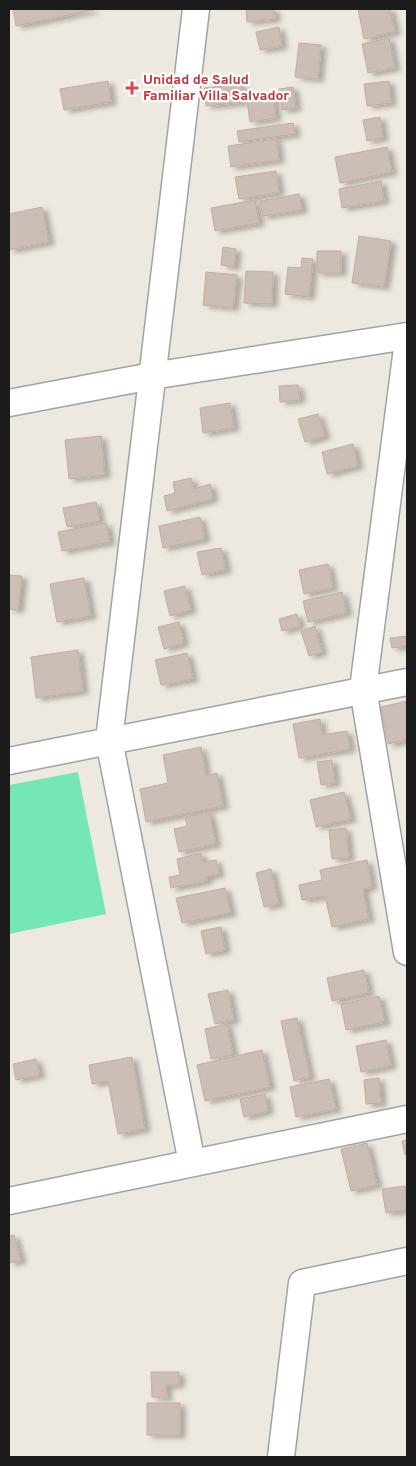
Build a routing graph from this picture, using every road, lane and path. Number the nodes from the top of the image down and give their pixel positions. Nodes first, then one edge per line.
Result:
1 (196, 9) edge
2 (407, 336) edge
3 (407, 348) edge
4 (152, 376) junction
5 (9, 403) edge
6 (407, 682) edge
7 (363, 689) junction
8 (109, 740) junction
9 (9, 760) edge
10 (407, 952) edge
11 (407, 1119) edge
12 (192, 1163) junction
13 (9, 1201) edge
14 (407, 1262) edge
15 (281, 1457) edge

1 - 4 street
2 - 4 street
3 - 7 street
4 - 5 street
4 - 8 street
6 - 7 street
7 - 8 street
7 - 10 street
8 - 9 street
8 - 12 street
11 - 12 street
12 - 13 street
14 - 15 street

